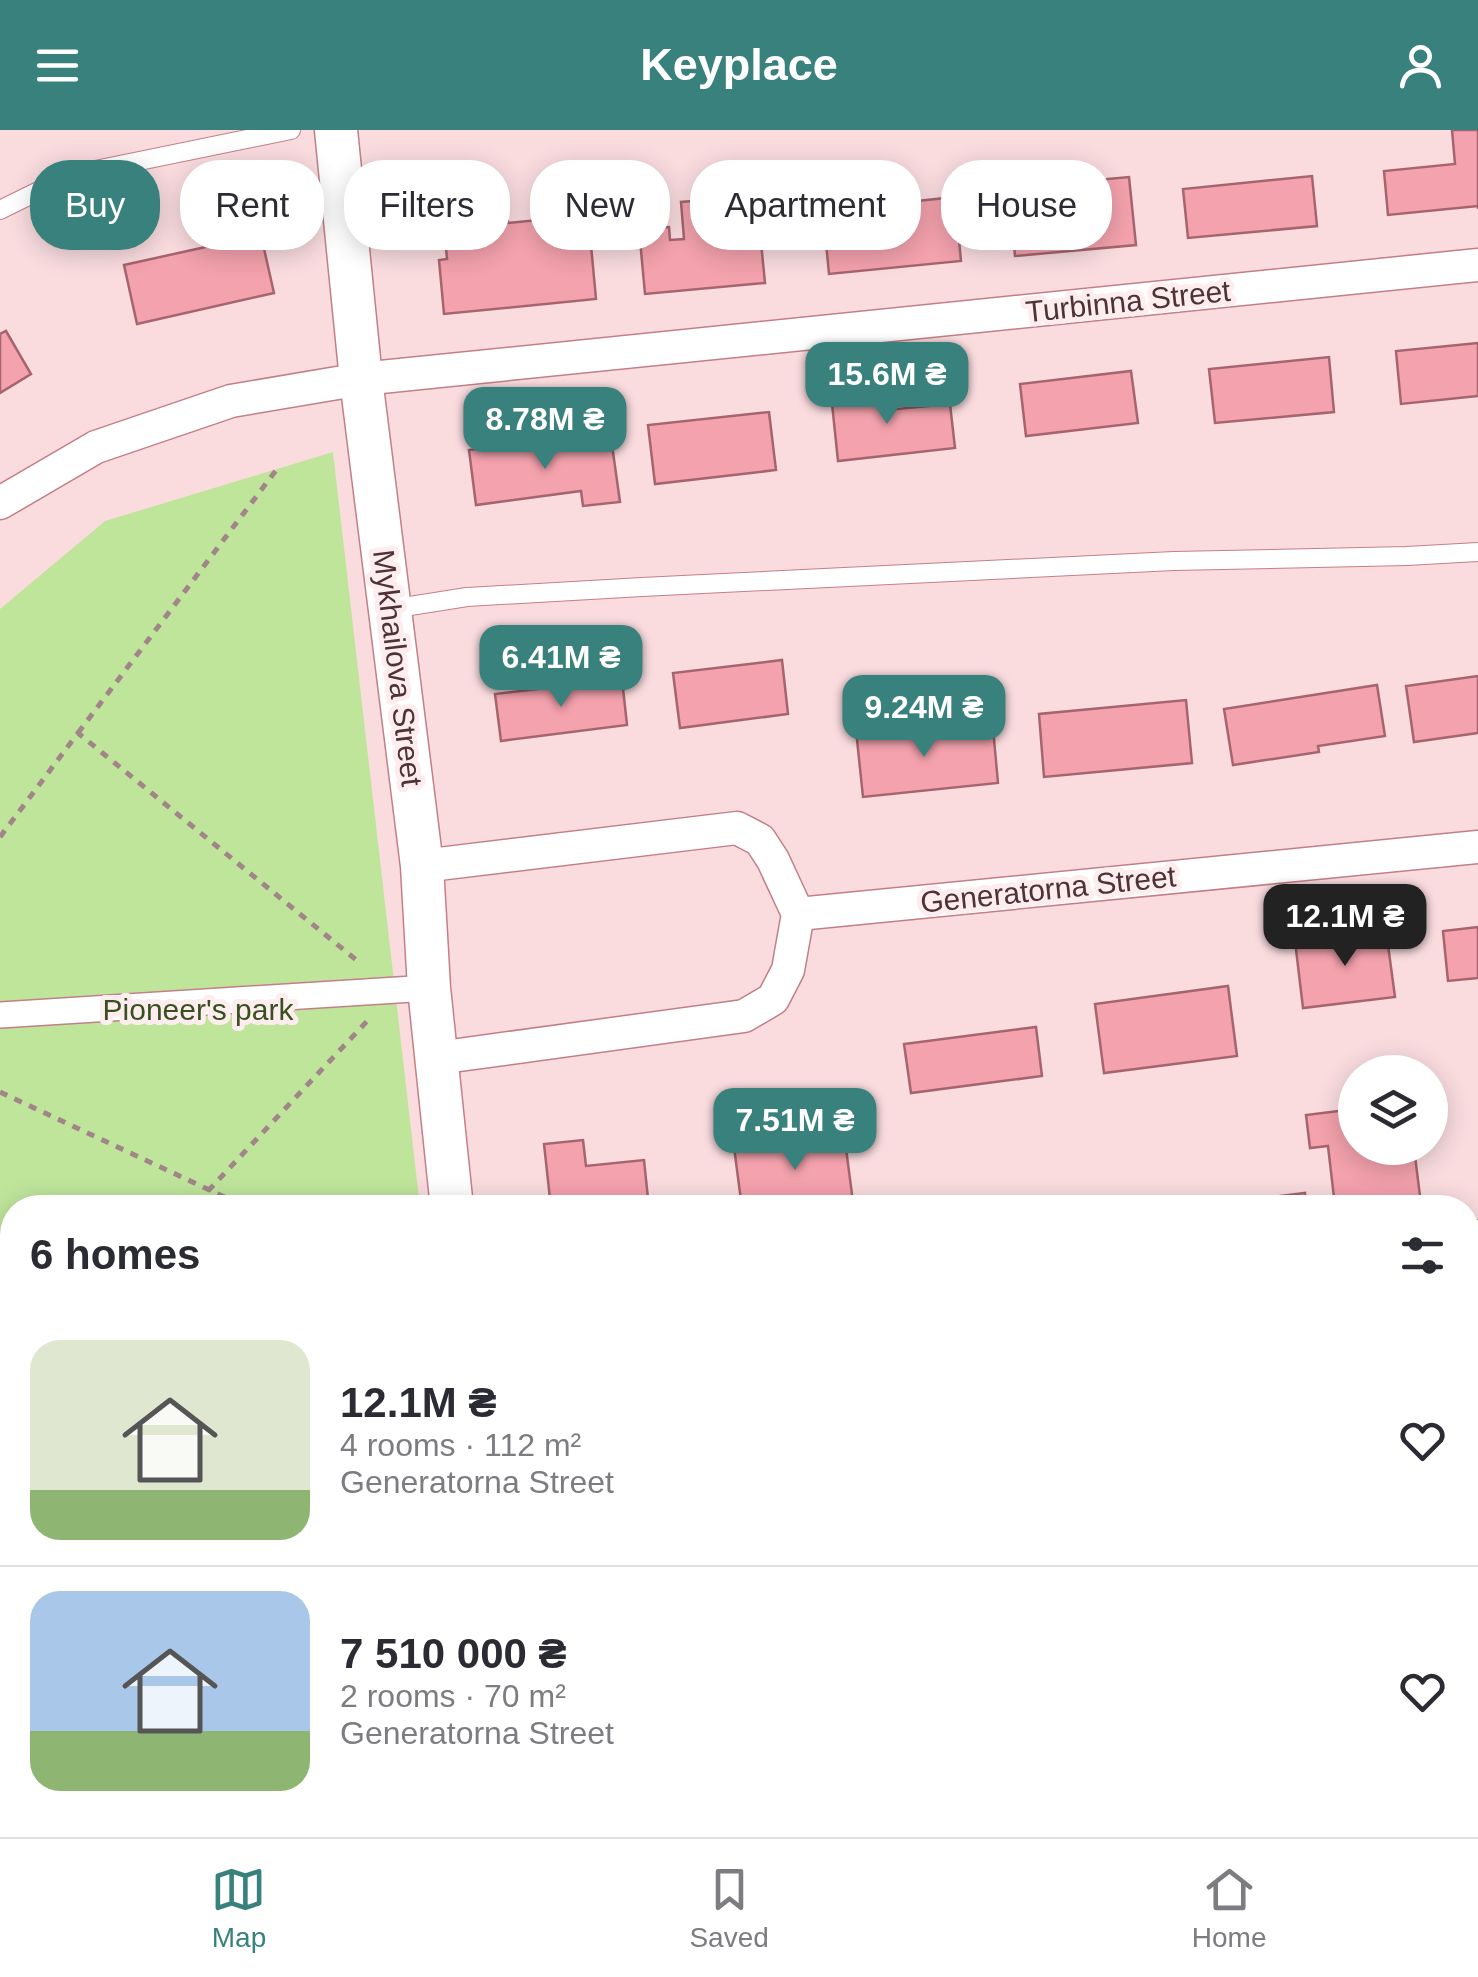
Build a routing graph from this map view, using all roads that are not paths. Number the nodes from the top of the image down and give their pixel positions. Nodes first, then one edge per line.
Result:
1 (291, 130) edge
2 (336, 130) edge
3 (0, 210) edge
4 (1478, 266) edge
5 (361, 379) junction
6 (0, 503) edge
7 (1478, 552) edge
8 (390, 610) junction
9 (1478, 847) edge
10 (422, 866) junction
11 (798, 914) junction
12 (412, 989) junction
13 (0, 1016) edge
14 (437, 1058) junction
15 (451, 1195) edge

1 - 3 lane
2 - 5 street, Mykhailova Street
4 - 5 street, Turbinna Street
5 - 6 street, Turbinna Street
5 - 8 street, Mykhailova Street
7 - 8 lane
8 - 10 street, Mykhailova Street
9 - 11 street, Generatorna Street
10 - 11 street
10 - 12 street, Mykhailova Street
11 - 14 street
12 - 13 street
12 - 14 street, Mykhailova Street
14 - 15 street, Mykhailova Street

